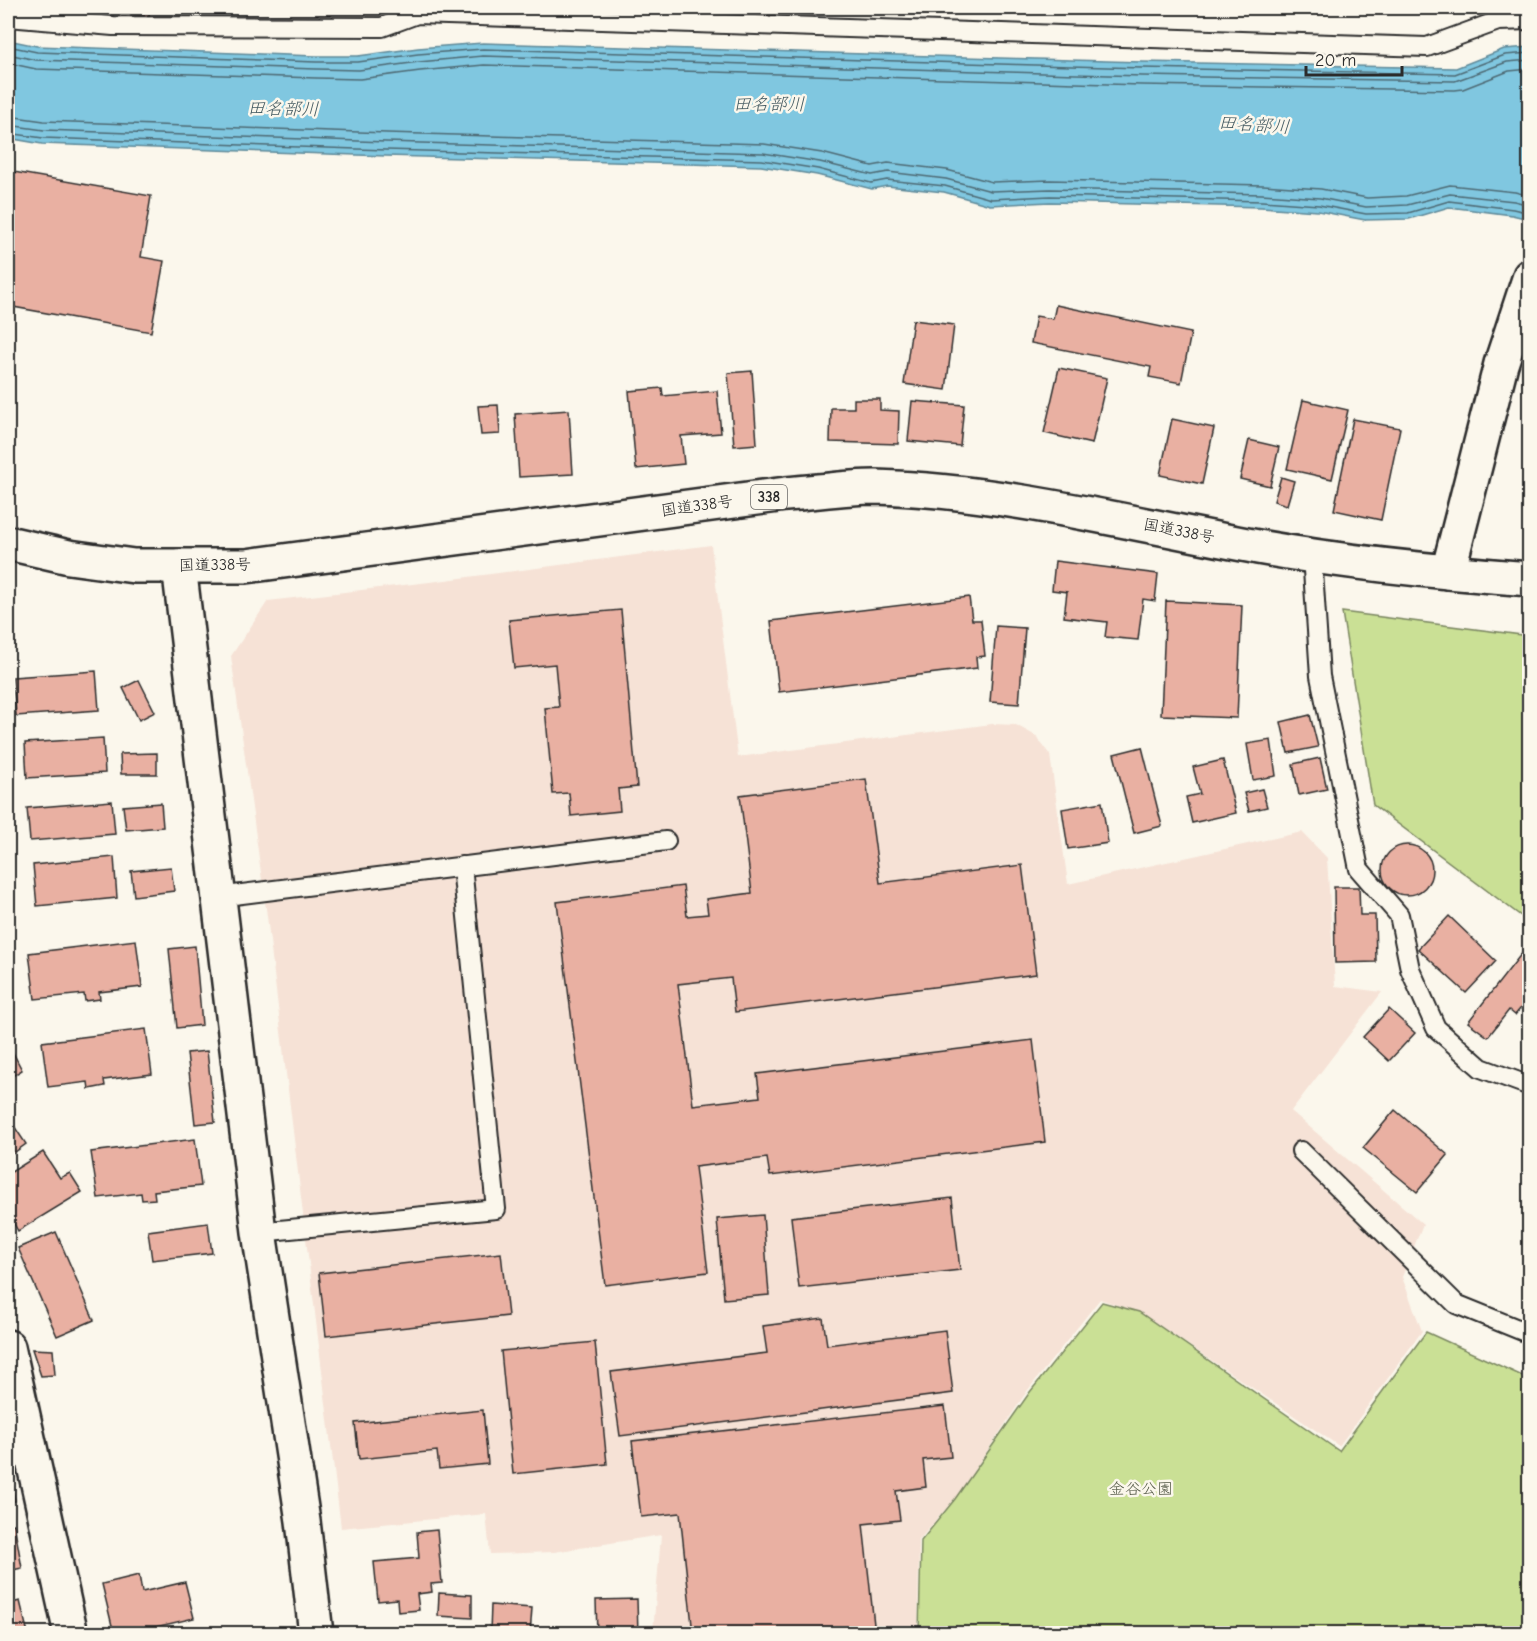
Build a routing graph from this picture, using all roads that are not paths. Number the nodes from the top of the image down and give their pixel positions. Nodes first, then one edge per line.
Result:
1 (8, 17) edge
2 (1530, 20) edge
3 (1530, 276) edge
4 (8, 543) edge
5 (1312, 555) junction
6 (178, 566) junction
7 (1448, 572) junction
8 (1530, 579) edge
9 (666, 841) dead end
10 (462, 866) junction
11 (218, 897) junction
12 (1530, 1086) edge
13 (1301, 1151) dead end
14 (259, 1232) junction
15 (1530, 1334) edge
16 (8, 1347) edge
17 (71, 1634) edge
18 (316, 1634) edge

1 - 2 lane
3 - 7 main road
4 - 6 main road, 国道338号 / 338
5 - 6 main road, 国道338号 / 338
5 - 7 main road, 国道338号 / 338
5 - 12 lane
6 - 11 main road
7 - 8 main road, 国道338号 / 338
9 - 10 lane
10 - 11 lane
10 - 14 lane
11 - 14 main road
13 - 15 lane
14 - 18 main road
16 - 17 main road

